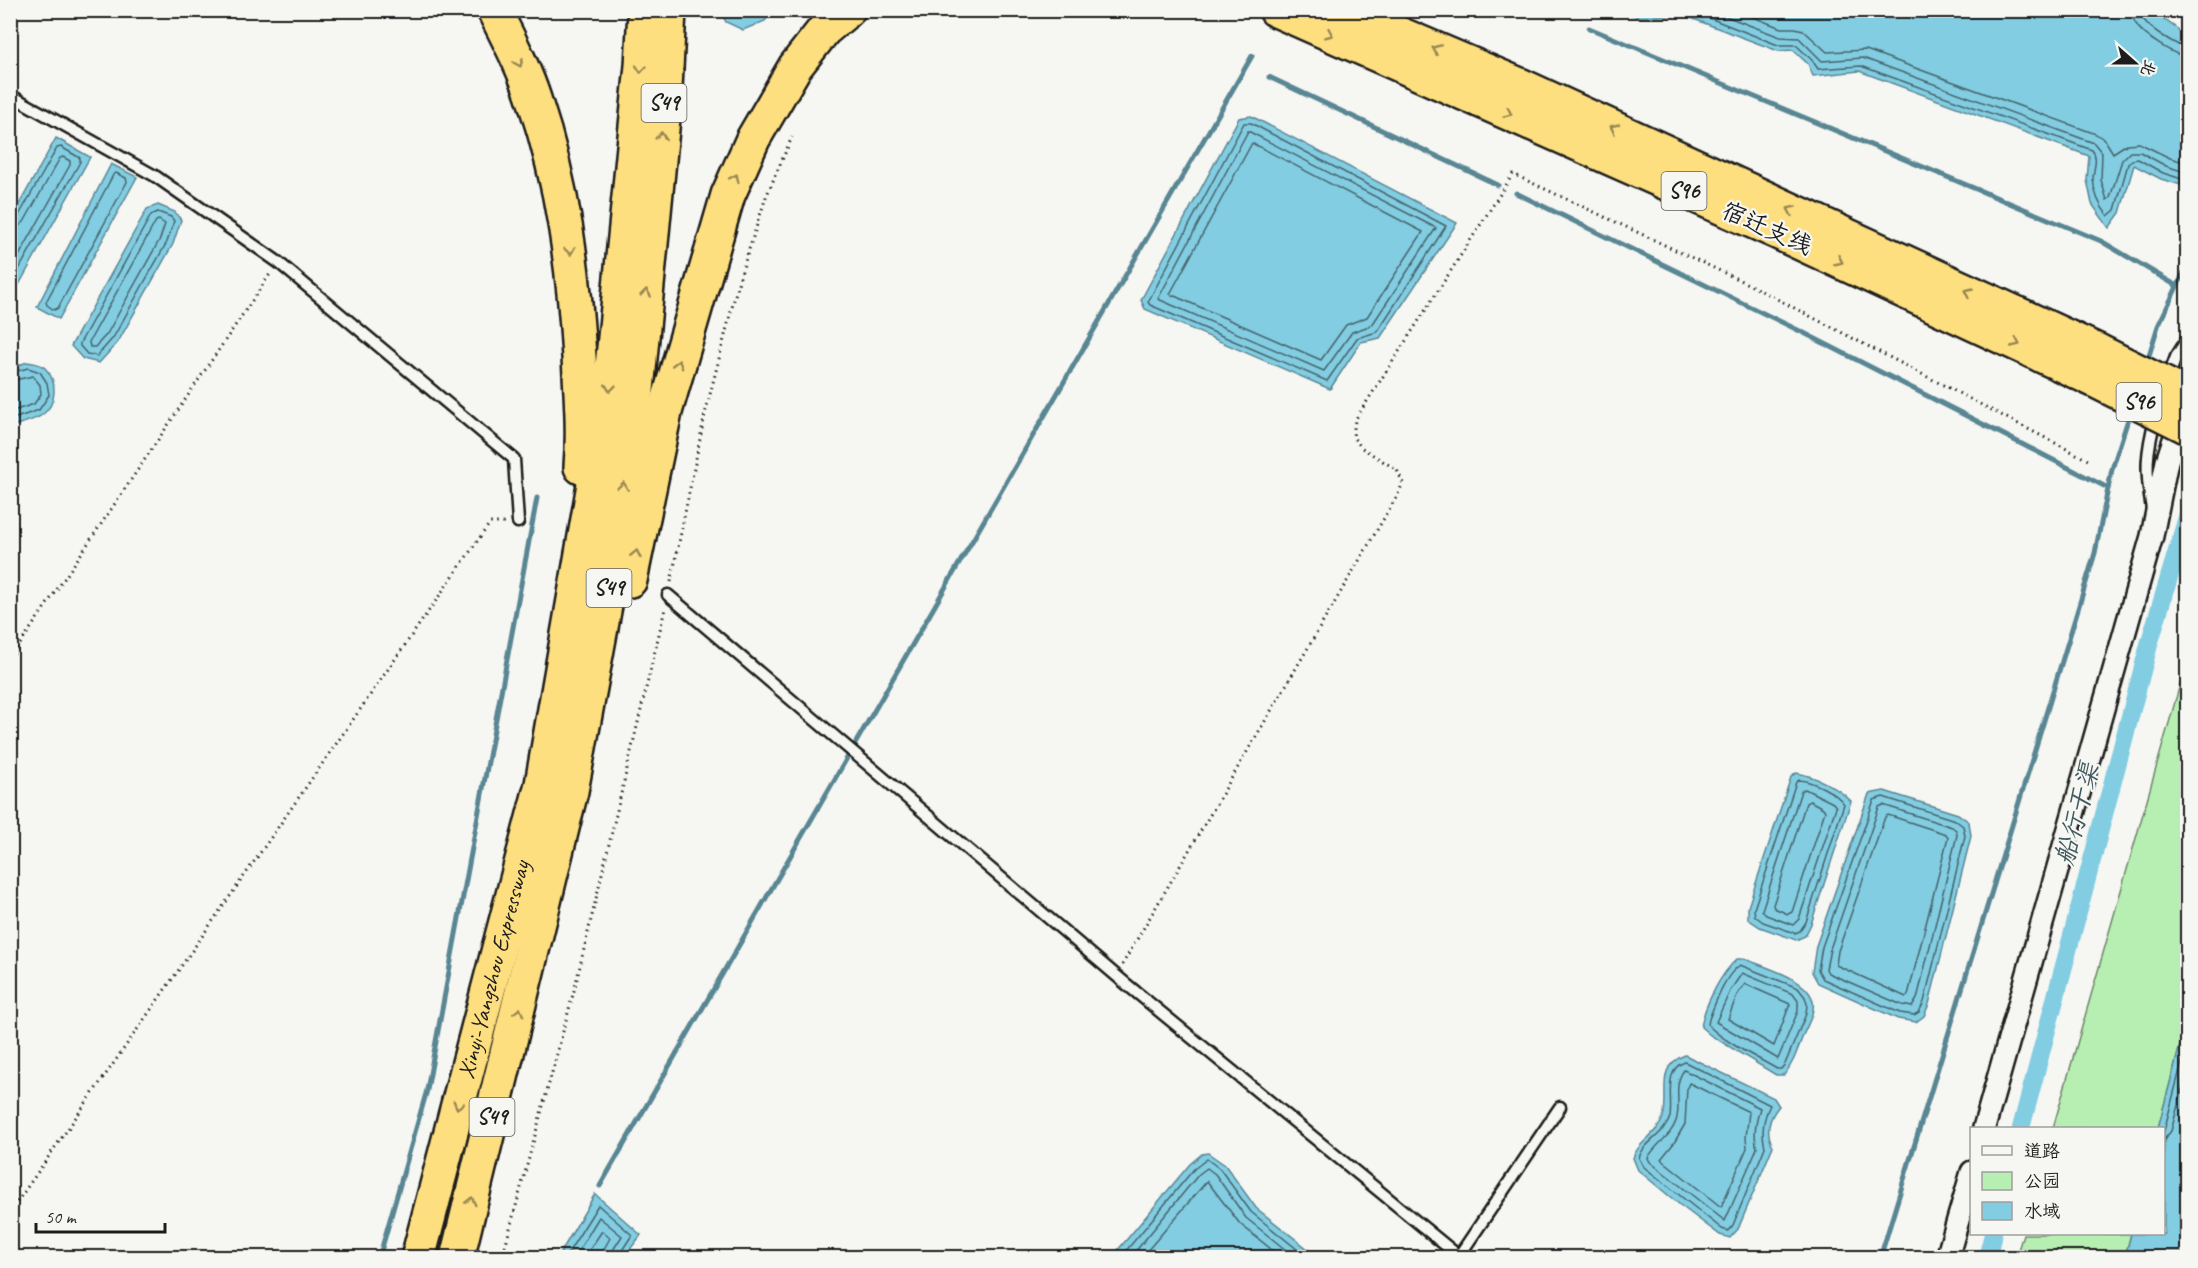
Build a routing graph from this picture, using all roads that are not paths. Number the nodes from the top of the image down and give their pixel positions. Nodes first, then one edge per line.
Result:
1 (494, 10) edge
2 (645, 10) edge
3 (669, 10) edge
4 (848, 10) edge
5 (1276, 10) edge
6 (1343, 10) edge
7 (10, 94) edge
8 (642, 189) junction
9 (2187, 338) edge
10 (2094, 364) junction
11 (2187, 397) edge
12 (2187, 427) edge
13 (518, 522) road end
14 (2155, 523) junction
15 (668, 595) road end
16 (542, 784) junction
17 (527, 976) junction
18 (1560, 1107) dead end
19 (1984, 1127) edge
20 (1970, 1176) edge
21 (418, 1257) edge
22 (457, 1257) edge
23 (1460, 1257) edge
24 (1947, 1257) edge

1 -> 16 highway, S49
2 -> 8 highway
8 -> 3 highway, S49
17 -> 4 highway
5 -> 10 highway, 宿迁支线 / S96
10 -> 6 highway, 宿迁支线 / S96
7 - 13 lane
8 -> 16 highway
17 -> 8 highway, S49
9 - 14 lane
10 - 11 highway, 宿迁支线 / S96, bridge
10 - 12 highway, 宿迁支线 / S96, bridge
11 - 14 street
14 - 19 street
15 - 23 lane
16 -> 21 highway, Xinyi-Yangzhou Expressway / S49
22 -> 17 highway, Xinyi-Yangzhou Expressway / S49
18 - 23 lane
20 - 24 street

